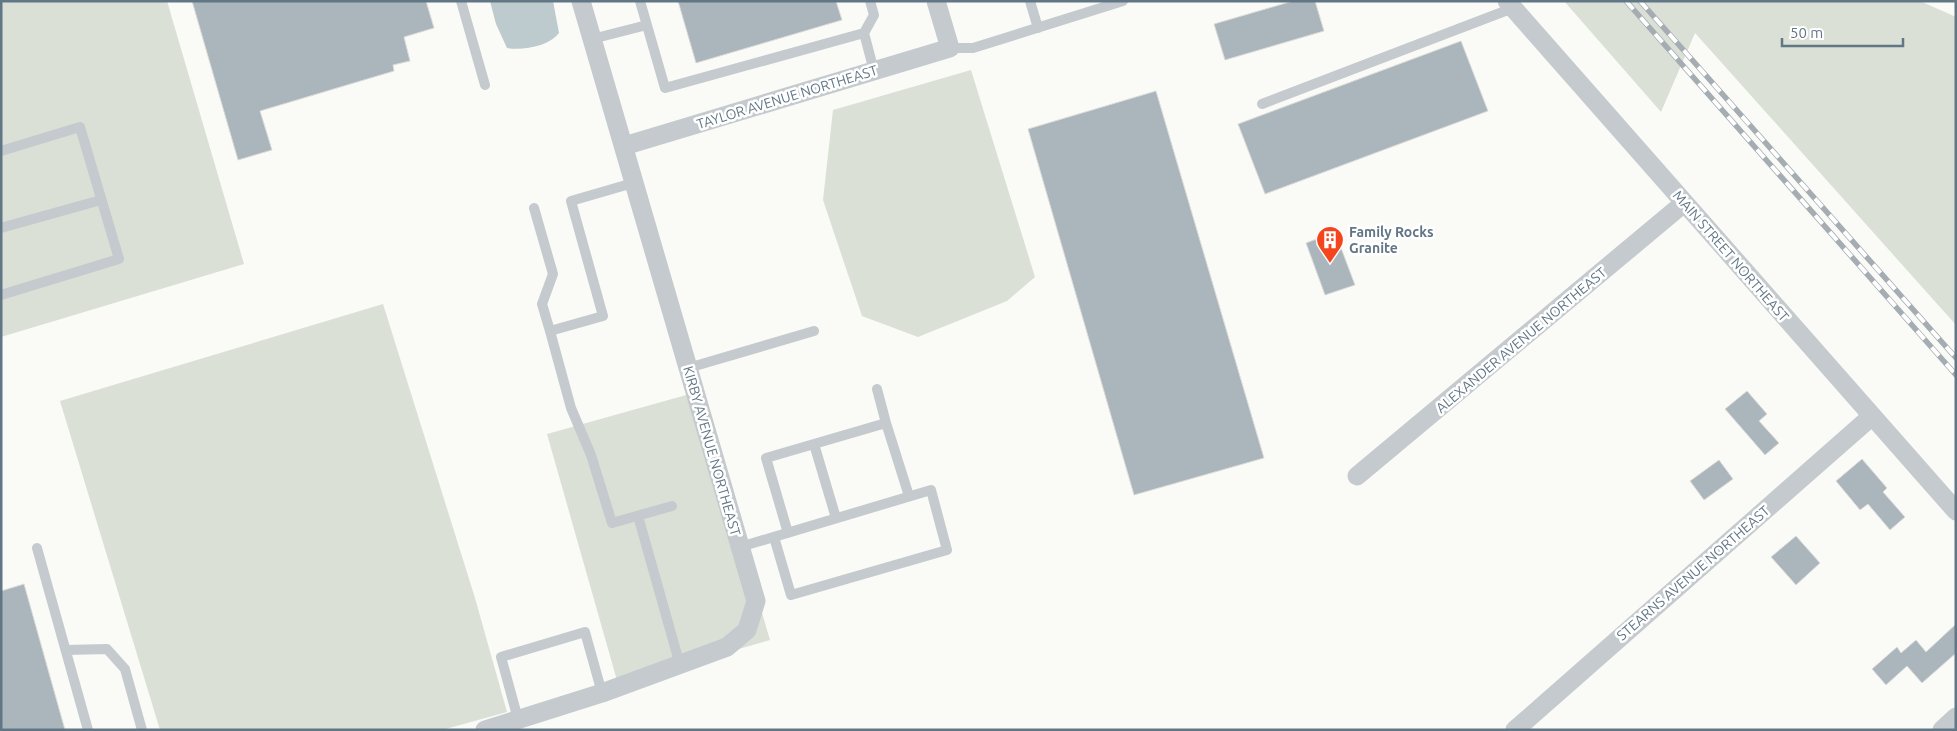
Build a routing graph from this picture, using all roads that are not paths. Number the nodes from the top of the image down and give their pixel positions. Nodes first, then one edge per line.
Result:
1 (461, 1) edge
2 (581, 1) edge
3 (640, 1) edge
4 (870, 1) edge
5 (936, 1) edge
6 (1030, 1) edge
7 (1123, 1) edge
8 (1510, 5) edge
9 (647, 25) junction
10 (1038, 28) junction
11 (864, 33) junction
12 (592, 39) junction
13 (950, 48) junction
14 (874, 71) junction
15 (485, 85) dead end
16 (1262, 104) dead end
17 (624, 146) junction
18 (1, 151) edge
19 (633, 183) junction
20 (101, 200) junction
21 (1684, 203) junction
22 (534, 208) dead end
23 (1, 228) edge
24 (1, 295) edge
25 (550, 331) junction
26 (814, 331) dead end
27 (688, 368) junction
28 (877, 390) dead end
29 (1872, 416) junction
30 (886, 424) junction
31 (814, 444) junction
32 (1357, 476) dead end
33 (909, 496) junction
34 (672, 506) dead end
35 (1956, 511) edge
36 (638, 516) junction
37 (836, 518) junction
38 (788, 533) junction
39 (774, 538) junction
40 (740, 547) junction
41 (37, 548) dead end
42 (66, 650) junction
43 (680, 665) junction
44 (602, 693) junction
45 (1956, 718) edge
46 (518, 719) junction
47 (487, 729) edge
48 (88, 730) edge
49 (142, 730) edge
50 (1515, 730) edge
51 (1942, 730) edge

1 - 15 lane
2 - 12 street, KIRBY AVENUE NORTHEAST
3 - 9 lane
4 - 11 lane
5 - 13 street
6 - 10 lane
7 - 10 lane
8 - 16 lane
8 - 21 street, MAIN STREET NORTHEAST
9 - 11 lane
9 - 12 lane
10 - 13 lane
11 - 14 lane
12 - 17 street, KIRBY AVENUE NORTHEAST
13 - 14 street, TAYLOR AVENUE NORTHEAST
14 - 17 street, TAYLOR AVENUE NORTHEAST
17 - 19 street, KIRBY AVENUE NORTHEAST
18 - 20 lane
19 - 25 lane
19 - 27 street, KIRBY AVENUE NORTHEAST
20 - 23 lane
20 - 24 lane
21 - 29 street, MAIN STREET NORTHEAST
21 - 32 street, ALEXANDER AVENUE NORTHEAST
22 - 25 lane
25 - 36 lane
26 - 27 lane
27 - 40 street, KIRBY AVENUE NORTHEAST
28 - 30 lane
29 - 35 street, MAIN STREET NORTHEAST
29 - 50 street, STEARNS AVENUE NORTHEAST
30 - 31 lane
30 - 33 lane
31 - 37 lane
31 - 38 lane
33 - 37 lane
33 - 39 lane
34 - 36 lane
36 - 43 lane
37 - 38 lane
38 - 39 lane
39 - 40 lane
40 - 43 street, KIRBY AVENUE NORTHEAST
41 - 42 lane
42 - 48 lane
42 - 49 lane
43 - 44 street, KIRBY AVENUE NORTHEAST
44 - 46 street, KIRBY AVENUE NORTHEAST
44 - 46 lane
45 - 51 street
46 - 47 street, KIRBY AVENUE NORTHEAST

